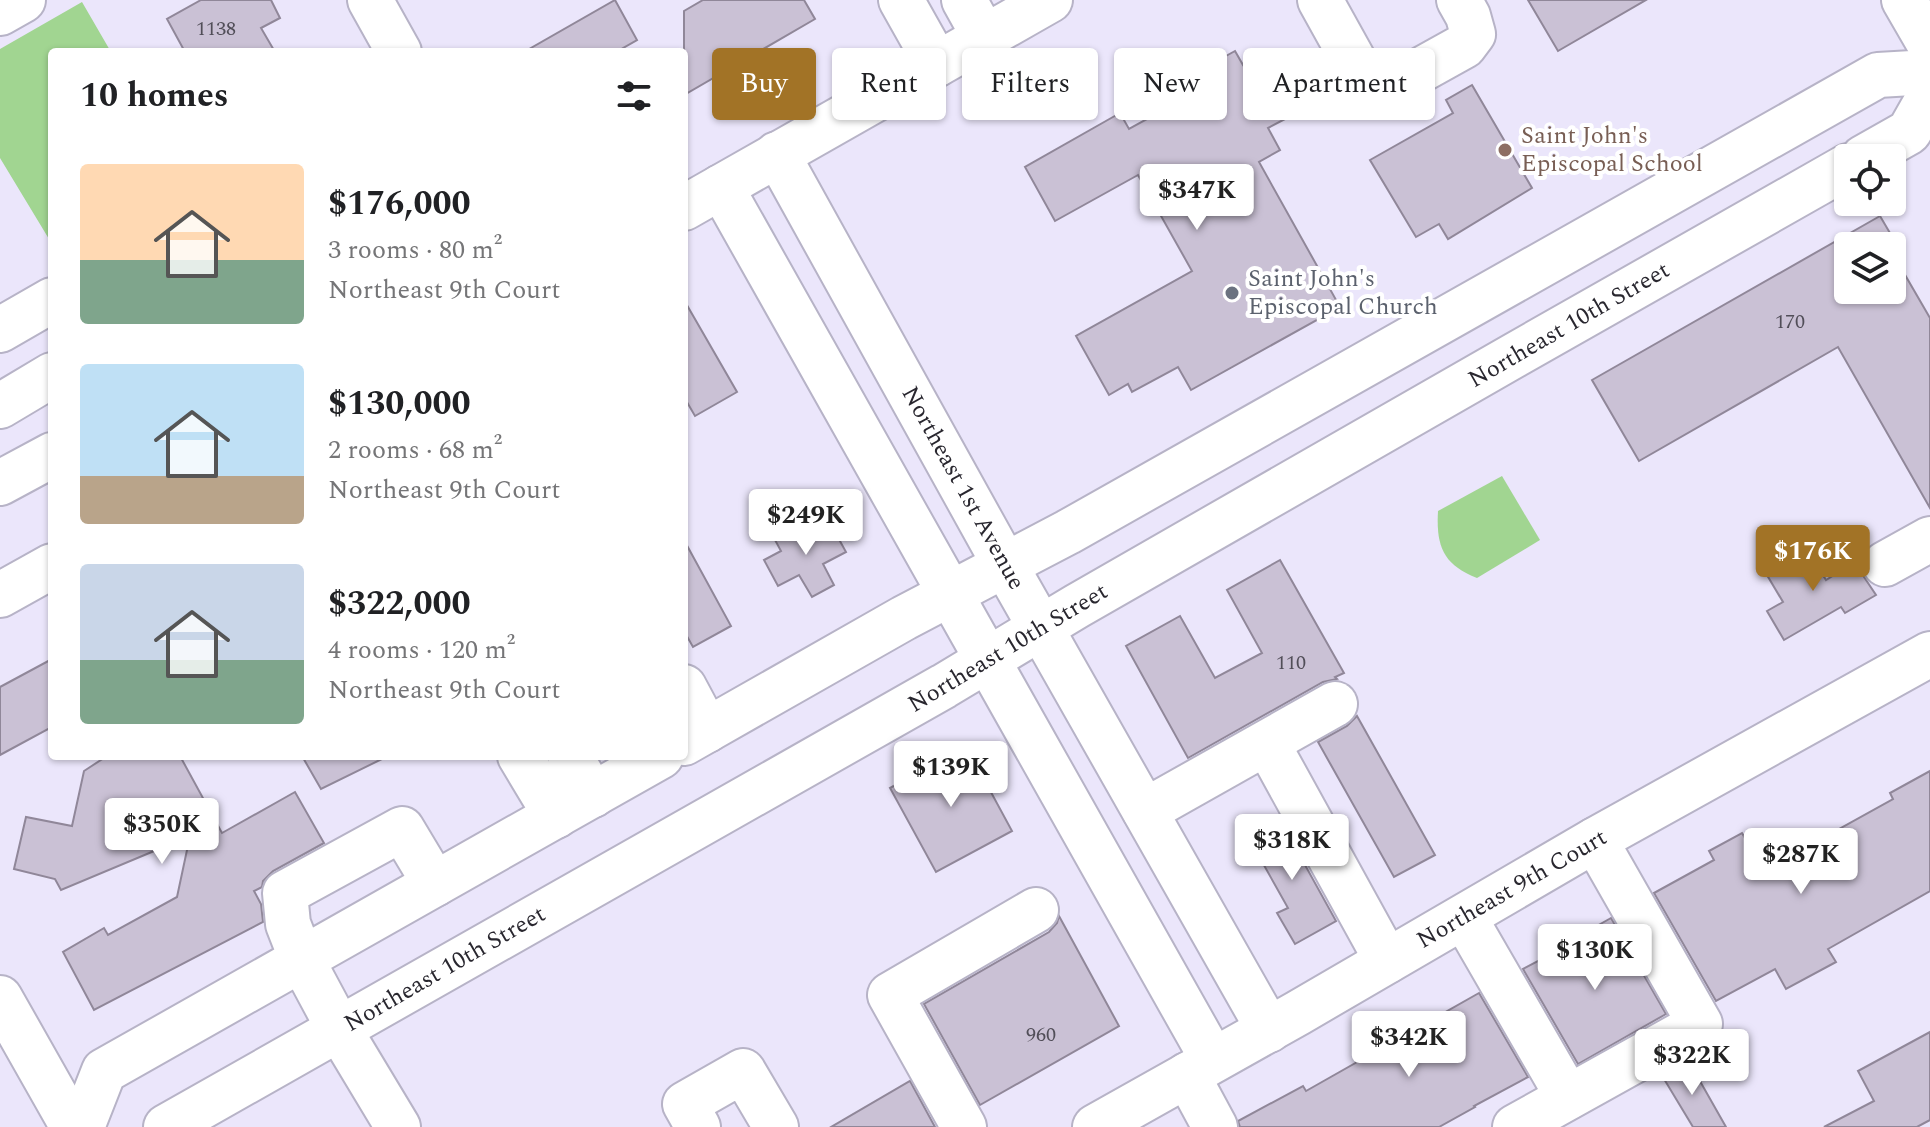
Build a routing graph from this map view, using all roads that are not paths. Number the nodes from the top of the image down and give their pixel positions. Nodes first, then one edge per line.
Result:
1 (23, 0) edge
2 (370, 0) edge
3 (901, 0) edge
4 (1050, 0) edge
5 (1320, 0) edge
6 (1459, 0) edge
7 (1904, 0) edge
8 (0, 13) edge
9 (974, 18) edge
10 (1930, 45) edge
11 (397, 48) edge
12 (928, 48) edge
13 (946, 53) edge
14 (1930, 72) edge
15 (1930, 95) edge
16 (837, 120) edge
17 (1888, 144) edge
18 (777, 154) junction
19 (1834, 174) edge
20 (702, 197) edge
21 (48, 302) edge
22 (0, 330) edge
23 (1411, 338) junction
24 (48, 377) edge
25 (1446, 396) junction
26 (0, 406) edge
27 (48, 457) edge
28 (0, 483) edge
29 (1930, 539) edge
30 (1885, 564) dead end
31 (1005, 565) junction
32 (48, 568) edge
33 (949, 593) junction
34 (0, 595) edge
35 (1042, 628) junction
36 (1930, 654) edge
37 (986, 660) junction
38 (1335, 704) dead end
39 (688, 705) edge
40 (695, 737) edge
41 (1273, 754) dead end
42 (524, 760) edge
43 (570, 760) edge
44 (654, 760) edge
45 (574, 805) junction
46 (1145, 811) junction
47 (1595, 840) junction
48 (435, 884) junction
49 (1036, 910) dead end
50 (1464, 917) junction
51 (302, 960) junction
52 (1387, 961) junction
53 (0, 998) edge
54 (339, 1029) junction
55 (1269, 1030) junction
56 (1200, 1068) junction
57 (1568, 1097) junction
58 (73, 1127) edge
59 (82, 1127) edge
60 (166, 1127) edge
61 (398, 1127) edge
62 (698, 1127) edge
63 (776, 1127) edge
64 (964, 1127) edge
65 (1095, 1127) edge
66 (1215, 1127) edge
67 (1515, 1127) edge

1 - 8 main road
2 - 11 main road
3 - 12 main road
4 - 9 main road
5 - 6 main road
7 - 10 main road
9 - 13 main road
14 - 23 main road
15 - 17 main road
16 - 18 main road
18 - 20 main road
18 - 31 main road, Northeast 1st Avenue
19 - 25 main road, Northeast 10th Street
20 - 33 main road
21 - 22 main road
23 - 25 main road
23 - 31 main road
24 - 26 main road
25 - 35 main road, Northeast 10th Street
27 - 28 main road
29 - 30 main road
31 - 33 main road
31 - 35 main road, Northeast 1st Avenue
32 - 34 main road
33 - 37 main road
33 - 40 main road
35 - 37 main road, Northeast 10th Street
35 - 46 main road, Northeast 1st Avenue
36 - 47 main road, Northeast 9th Court
37 - 54 main road, Northeast 10th Street
37 - 56 main road
38 - 46 main road
39 - 40 main road
41 - 52 main road
42 - 45 main road
43 - 45 main road
44 - 45 main road
45 - 48 main road
46 - 55 main road, Northeast 1st Avenue
47 - 50 main road, Northeast 9th Court
47 - 57 main road
48 - 51 main road
48 - 51 main road
49 - 64 main road
50 - 52 main road, Northeast 9th Court
50 - 57 main road
51 - 54 main road
51 - 59 main road
52 - 55 main road, Northeast 9th Court
53 - 58 main road
54 - 60 main road, Northeast 10th Street
54 - 61 main road
55 - 56 main road, Northeast 9th Court
56 - 65 main road, Northeast 9th Court
56 - 66 main road
57 - 67 main road
62 - 63 main road

